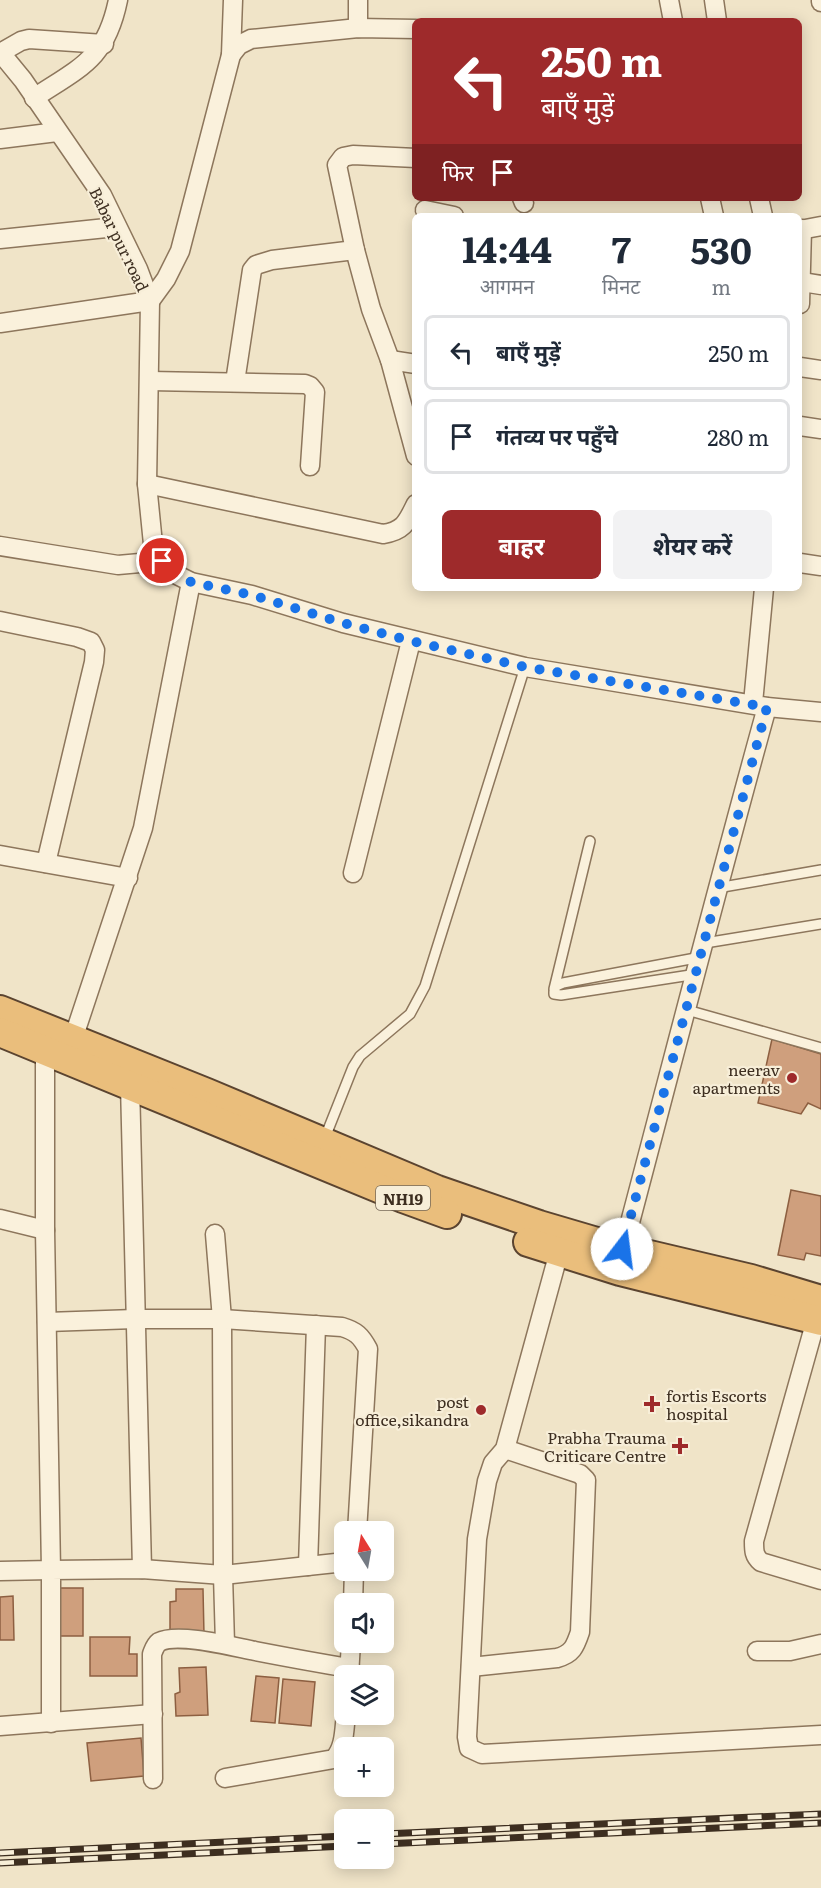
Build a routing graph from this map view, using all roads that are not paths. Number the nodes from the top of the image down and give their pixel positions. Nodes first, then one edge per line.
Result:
1 (118, 0) edge
2 (233, 0) edge
3 (358, 0) edge
4 (669, 0) edge
5 (714, 0) edge
6 (672, 18) edge
7 (717, 18) edge
8 (358, 28) junction
9 (412, 29) edge
10 (104, 44) junction
11 (0, 53) edge
12 (231, 55) junction
13 (34, 98) junction
14 (57, 132) junction
15 (0, 138) edge
16 (412, 158) edge
17 (425, 210) dead end
18 (440, 213) edge
19 (821, 226) edge
20 (117, 227) junction
21 (802, 229) edge
22 (0, 239) edge
23 (355, 250) junction
24 (802, 282) edge
25 (821, 285) edge
26 (150, 302) junction
27 (0, 323) edge
28 (390, 360) junction
29 (412, 363) edge
30 (802, 367) edge
31 (821, 370) edge
32 (150, 381) junction
33 (235, 382) junction
34 (802, 426) edge
35 (821, 429) edge
36 (412, 441) edge
37 (310, 466) dead end
38 (147, 484) junction
39 (412, 512) edge
40 (0, 546) edge
41 (162, 561) junction
42 (802, 563) edge
43 (821, 566) edge
44 (191, 582) junction
45 (764, 591) edge
46 (0, 621) edge
47 (411, 641) junction
48 (525, 667) junction
49 (760, 705) junction
50 (821, 712) edge
51 (591, 841) dead end
52 (0, 855) edge
53 (46, 862) junction
54 (821, 870) edge
55 (353, 873) dead end
56 (128, 878) junction
57 (717, 888) junction
58 (821, 924) edge
59 (701, 958) junction
60 (554, 989) junction
61 (0, 1010) edge
62 (687, 1010) junction
63 (0, 1032) edge
64 (73, 1039) junction
65 (821, 1048) edge
66 (45, 1049) junction
67 (130, 1084) junction
68 (323, 1143) junction
69 (0, 1219) edge
70 (45, 1230) junction
71 (215, 1234) dead end
72 (622, 1249) junction
73 (559, 1252) junction
74 (819, 1314) edge
75 (222, 1318) junction
76 (135, 1319) junction
77 (47, 1322) junction
78 (316, 1325) junction
79 (505, 1449) junction
80 (358, 1521) edge
81 (334, 1563) edge
82 (308, 1566) junction
83 (142, 1569) junction
84 (51, 1570) junction
85 (0, 1571) edge
86 (223, 1575) junction
87 (821, 1580) edge
88 (225, 1644) junction
89 (821, 1644) edge
90 (757, 1651) dead end
91 (471, 1666) junction
92 (334, 1668) edge
93 (153, 1714) junction
94 (51, 1723) junction
95 (345, 1725) edge
96 (0, 1726) edge
97 (821, 1735) edge
98 (225, 1778) dead end
99 (153, 1779) dead end

1 - 10 street
2 - 12 street
3 - 8 street
4 - 6 street
5 - 7 street
8 - 9 street
8 - 12 street
10 - 11 street
10 - 13 street
11 - 13 street, Babar pur road
12 - 26 street
13 - 14 street, Babar pur road
14 - 15 street
14 - 20 street, Babar pur road
16 - 23 street
17 - 18 street
19 - 21 street
20 - 22 street
20 - 26 street, Babar pur road
23 - 28 street
23 - 33 street
24 - 25 street
26 - 27 street
26 - 32 street, Babar pur road
28 - 29 street
28 - 36 street
30 - 31 street
32 - 33 street
32 - 38 street, Babar pur road
33 - 37 street
34 - 35 street
38 - 39 street
38 - 41 street, Babar pur road
40 - 41 street
41 - 44 street
42 - 43 street
44 - 47 street
44 - 56 street
45 - 49 street
46 - 53 street
47 - 48 street
47 - 55 street
48 - 49 street
48 - 68 lane
49 - 50 street
49 - 57 street
51 - 60 lane
52 - 53 street
53 - 56 street
54 - 57 lane
56 - 64 street
57 - 59 street
58 - 59 lane
59 - 60 lane
59 - 60 lane
59 - 62 street
61 - 64 highway, NH19
62 - 65 lane
62 - 72 street
63 - 66 highway, NH19
64 - 68 highway, NH19
66 - 67 highway, NH19
66 - 70 street
67 - 73 highway, NH19
67 - 76 street
68 - 72 highway, NH19
69 - 70 street
70 - 77 street
71 - 75 street
72 - 74 highway, NH19
73 - 74 highway, NH19
73 - 79 street
74 - 87 street
75 - 76 street
75 - 78 street
75 - 86 street
76 - 77 street
76 - 83 street
77 - 84 street
78 - 80 street
78 - 82 street
79 - 91 street
79 - 91 street
81 - 82 street
82 - 86 street
83 - 84 street
83 - 86 street
84 - 85 street
84 - 94 street
86 - 88 street
88 - 92 street
88 - 93 street
89 - 90 street
91 - 97 street
93 - 94 street
93 - 99 street
94 - 96 street
95 - 98 street

